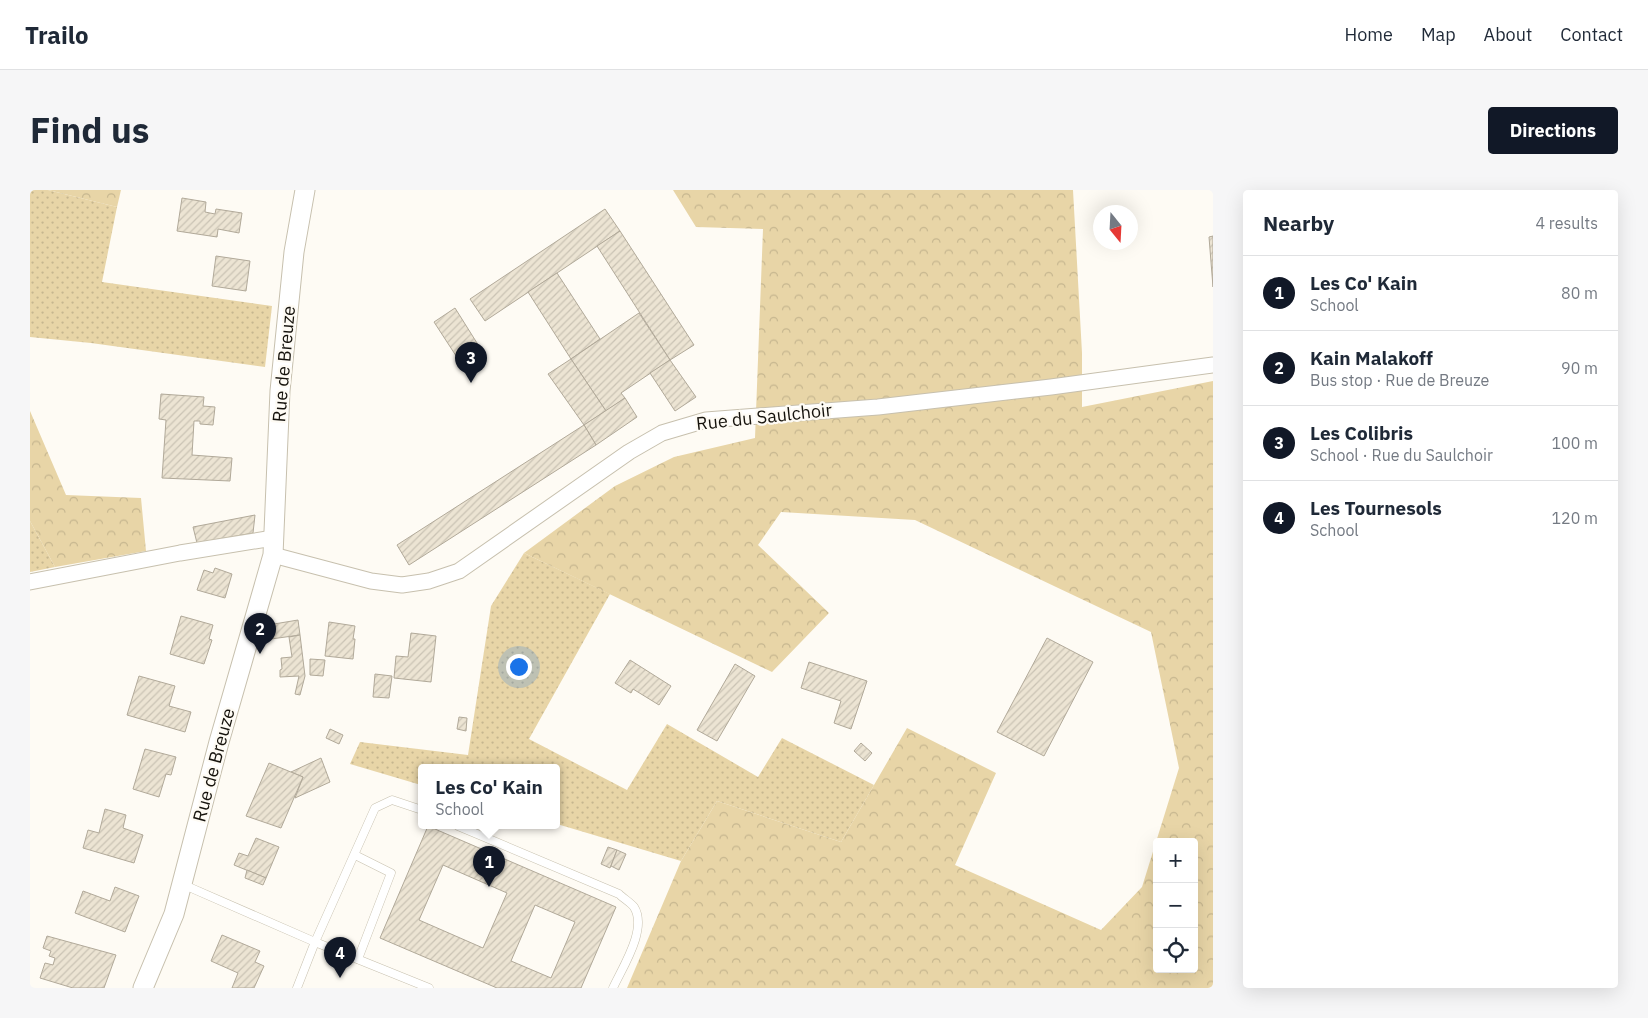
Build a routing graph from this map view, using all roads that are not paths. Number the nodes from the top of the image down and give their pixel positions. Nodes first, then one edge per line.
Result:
1 (305, 190) edge
2 (1213, 365) edge
3 (273, 547) junction
4 (30, 582) edge
5 (418, 809) edge
6 (465, 829) edge
7 (355, 855) junction
8 (182, 884) junction
9 (315, 942) junction
10 (358, 959) junction
11 (143, 988) edge
12 (297, 988) edge
13 (429, 988) edge
14 (613, 988) edge

1 - 3 street, Rue de Breuze
2 - 3 street, Rue du Saulchoir
3 - 4 street
3 - 8 street, Rue de Breuze
5 - 7 lane
6 - 14 lane
7 - 9 lane
7 - 10 lane
8 - 9 lane
8 - 11 street, Rue de Breuze
9 - 10 lane
9 - 12 lane
10 - 13 lane

